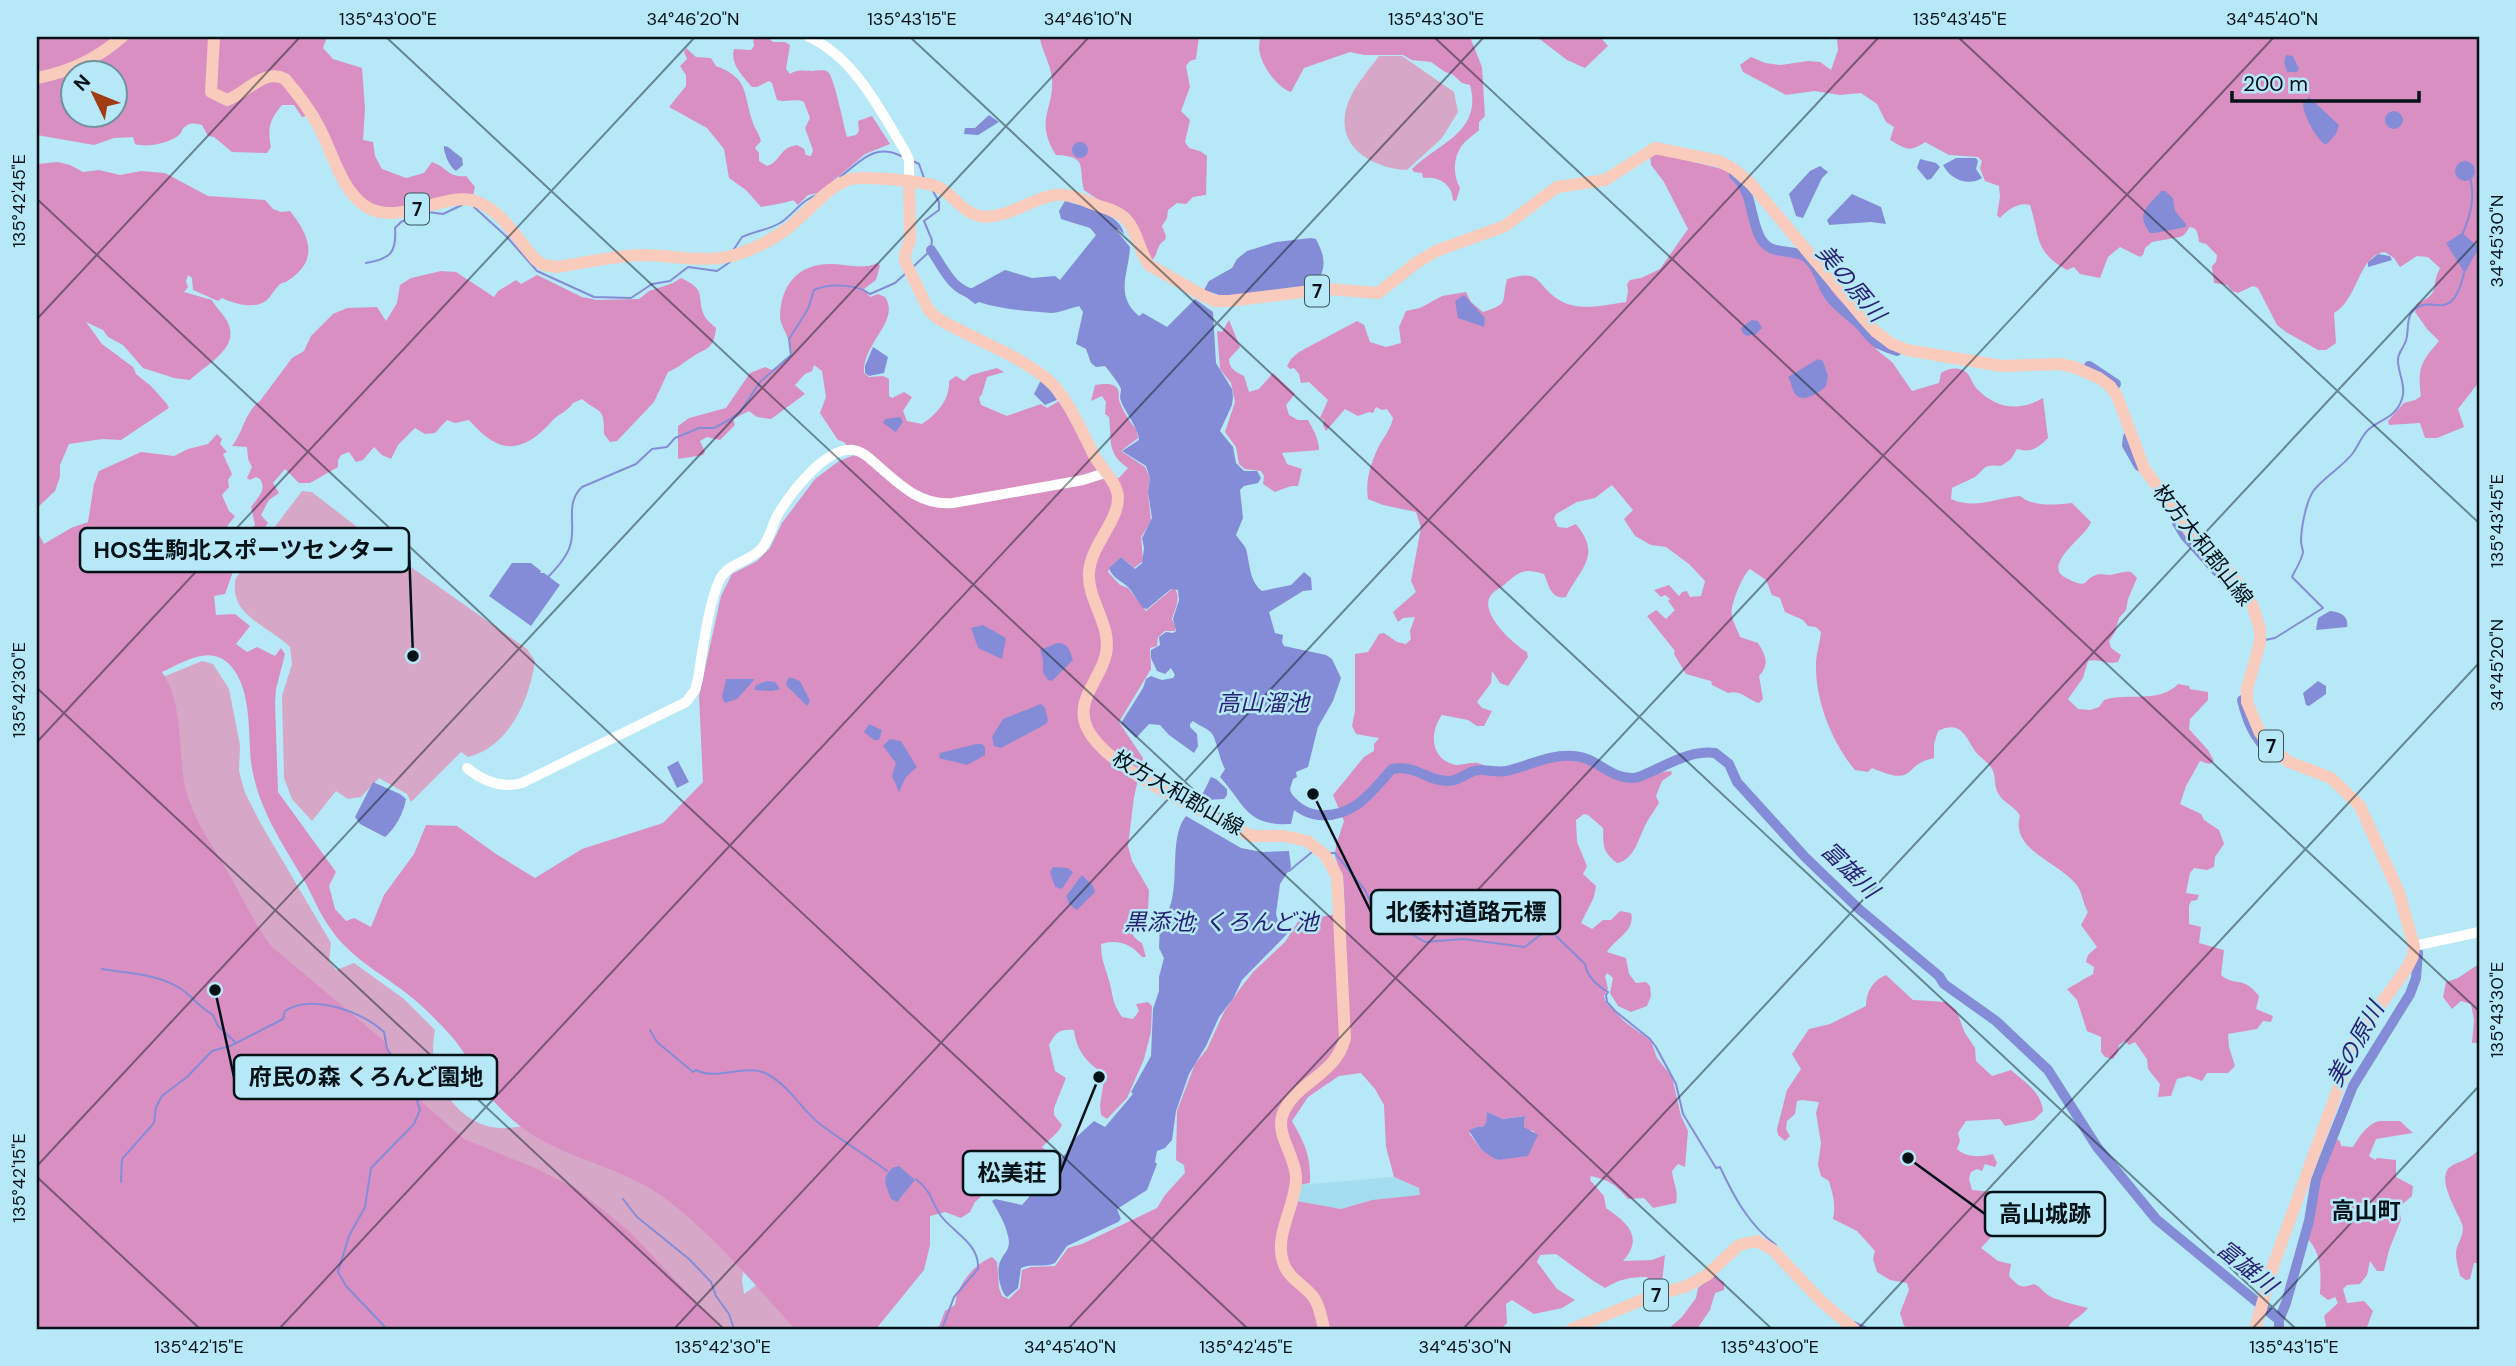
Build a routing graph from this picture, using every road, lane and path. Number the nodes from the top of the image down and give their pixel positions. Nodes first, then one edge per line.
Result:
1 (122, 37) edge
2 (214, 37) edge
3 (810, 37) edge
4 (37, 78) edge
5 (909, 181) junction
6 (1105, 473) junction
7 (467, 768) dead end
8 (2479, 932) edge
9 (2418, 946) junction
10 (1324, 1329) edge
11 (1572, 1329) edge
12 (1854, 1329) edge
13 (2255, 1329) edge

1 - 4 main road
2 - 5 main road, 枚方大和郡山線 / 7
3 - 5 street
5 - 6 main road, 枚方大和郡山線
5 - 9 main road, 枚方大和郡山線 / 7
6 - 7 street
6 - 10 main road, 枚方大和郡山線
8 - 9 street
9 - 13 main road
11 - 12 main road, 7

